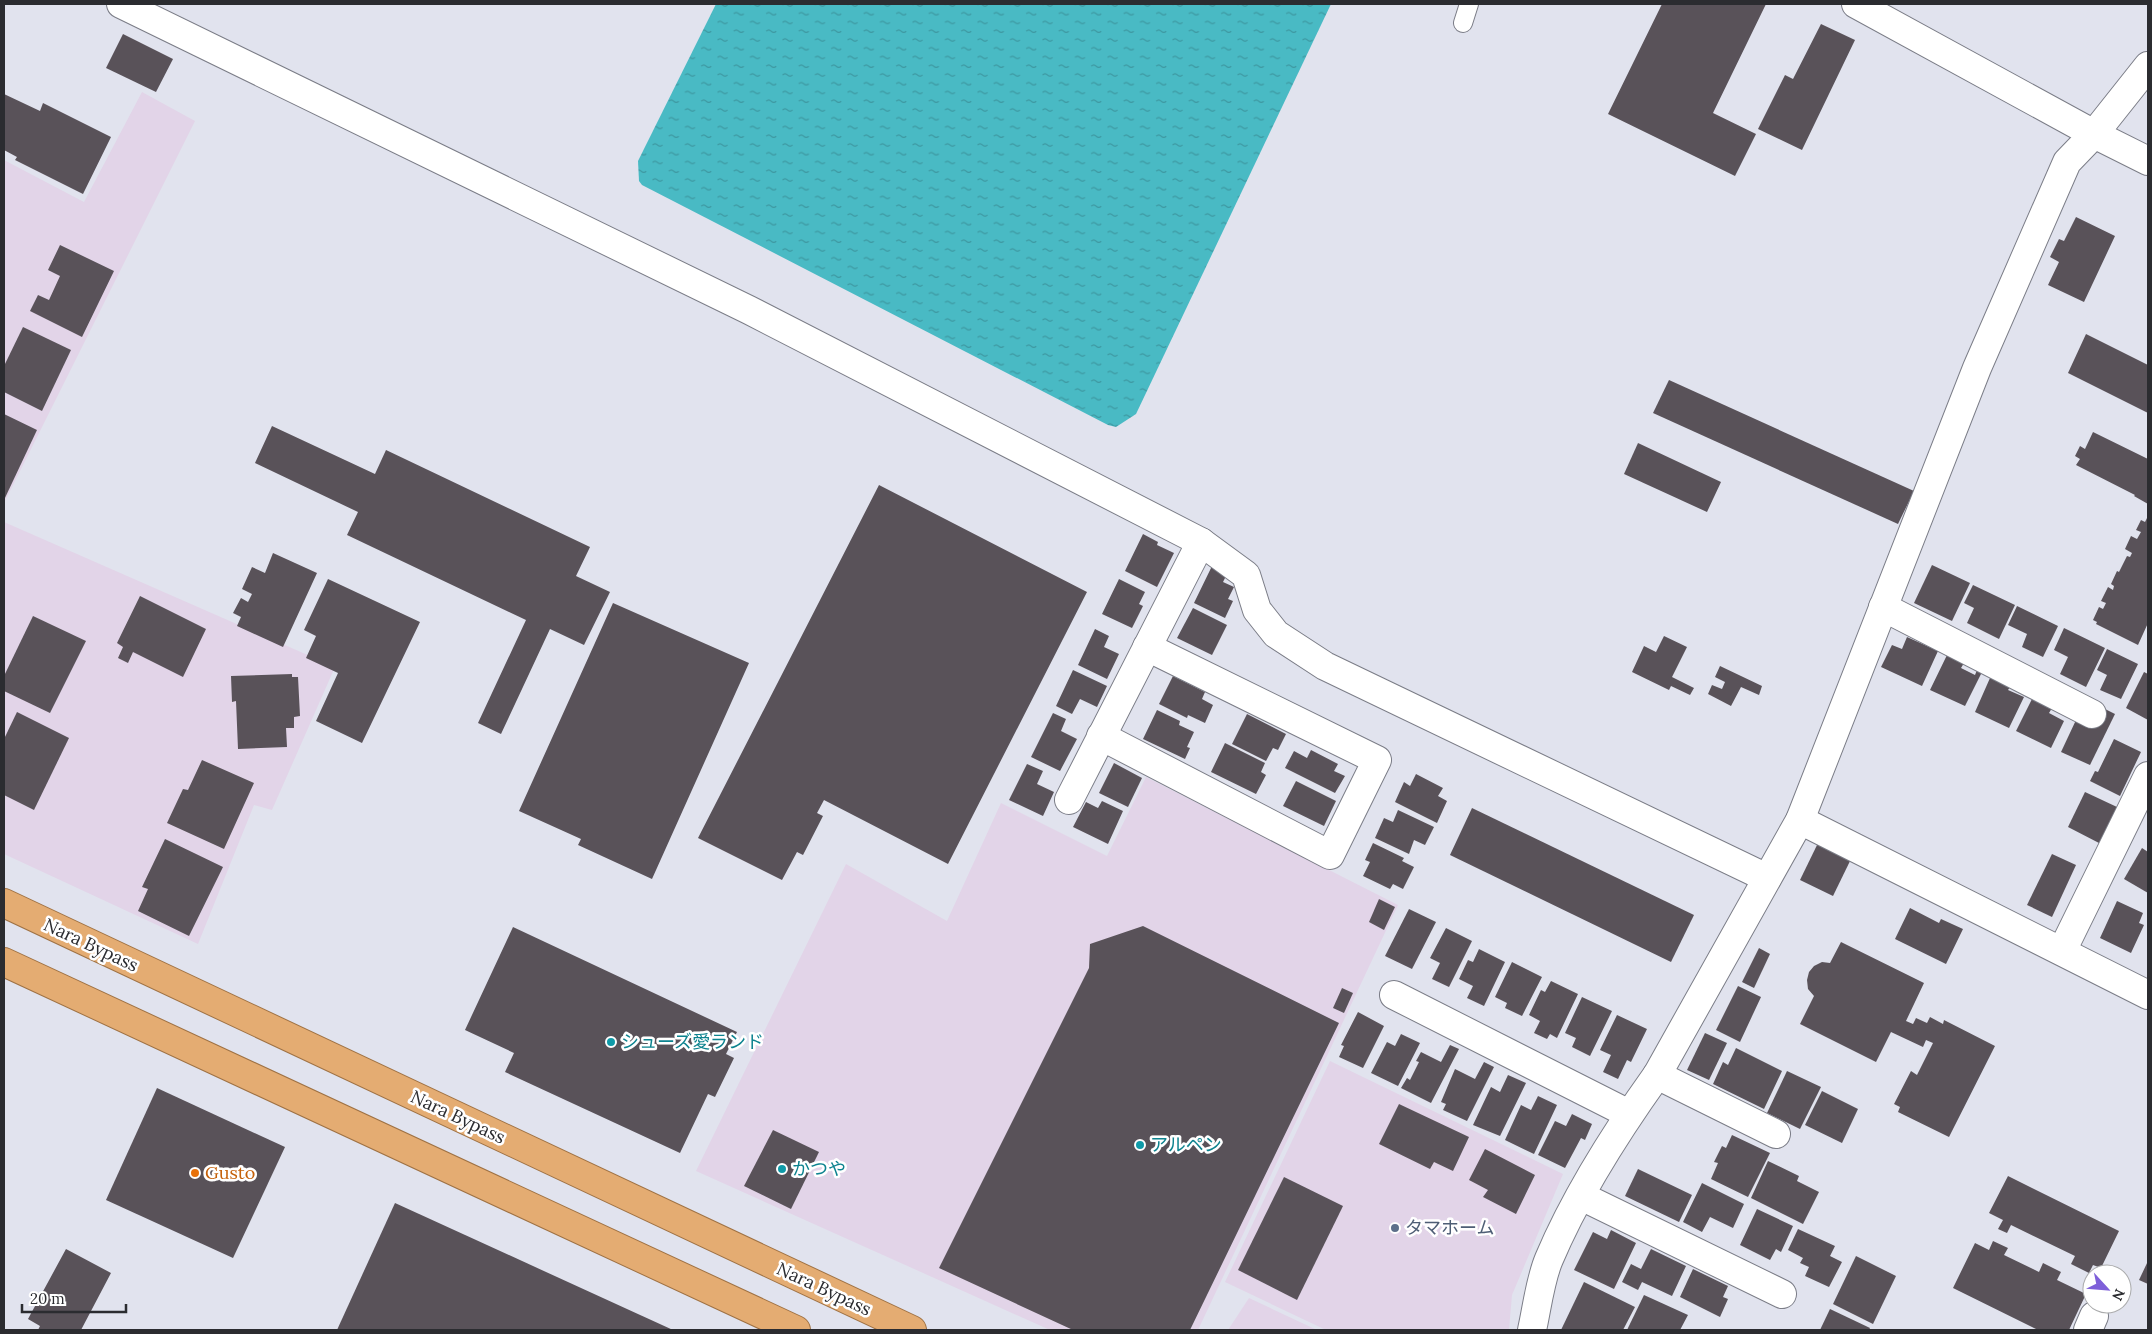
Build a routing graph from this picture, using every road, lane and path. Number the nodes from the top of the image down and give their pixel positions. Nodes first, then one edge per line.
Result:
1 (121, 4) edge
2 (1470, 4) edge
3 (1856, 4) edge
4 (1463, 23) dead end
5 (2148, 66) edge
6 (2094, 134) junction
7 (2148, 161) edge
8 (1201, 542) junction
9 (1884, 607) junction
10 (1147, 648) junction
11 (2092, 714) dead end
12 (1101, 736) junction
13 (2148, 776) edge
14 (1068, 800) dead end
15 (1800, 820) junction
16 (1767, 878) junction
17 (4, 904) edge
18 (2062, 951) junction
19 (4, 962) edge
20 (1394, 995) dead end
21 (2148, 995) edge
22 (1657, 1075) junction
23 (1629, 1114) junction
24 (1776, 1134) dead end
25 (1581, 1196) junction
26 (1782, 1294) dead end
27 (796, 1330) edge
28 (912, 1330) edge
29 (1532, 1330) edge

1 - 8 street
2 - 4 lane
3 - 6 street
5 - 6 street
6 - 7 street
6 - 9 street
8 - 10 street
8 - 16 street
9 - 11 street
9 - 15 street
10 - 12 street
10 - 12 street
12 - 14 street
13 - 18 street
15 - 16 street
15 - 18 street
16 - 22 street
17 - 28 highway, Nara Bypass
18 - 21 street
19 - 27 highway
20 - 23 street
22 - 23 street
22 - 24 street
23 - 25 street
25 - 26 street
25 - 29 street

